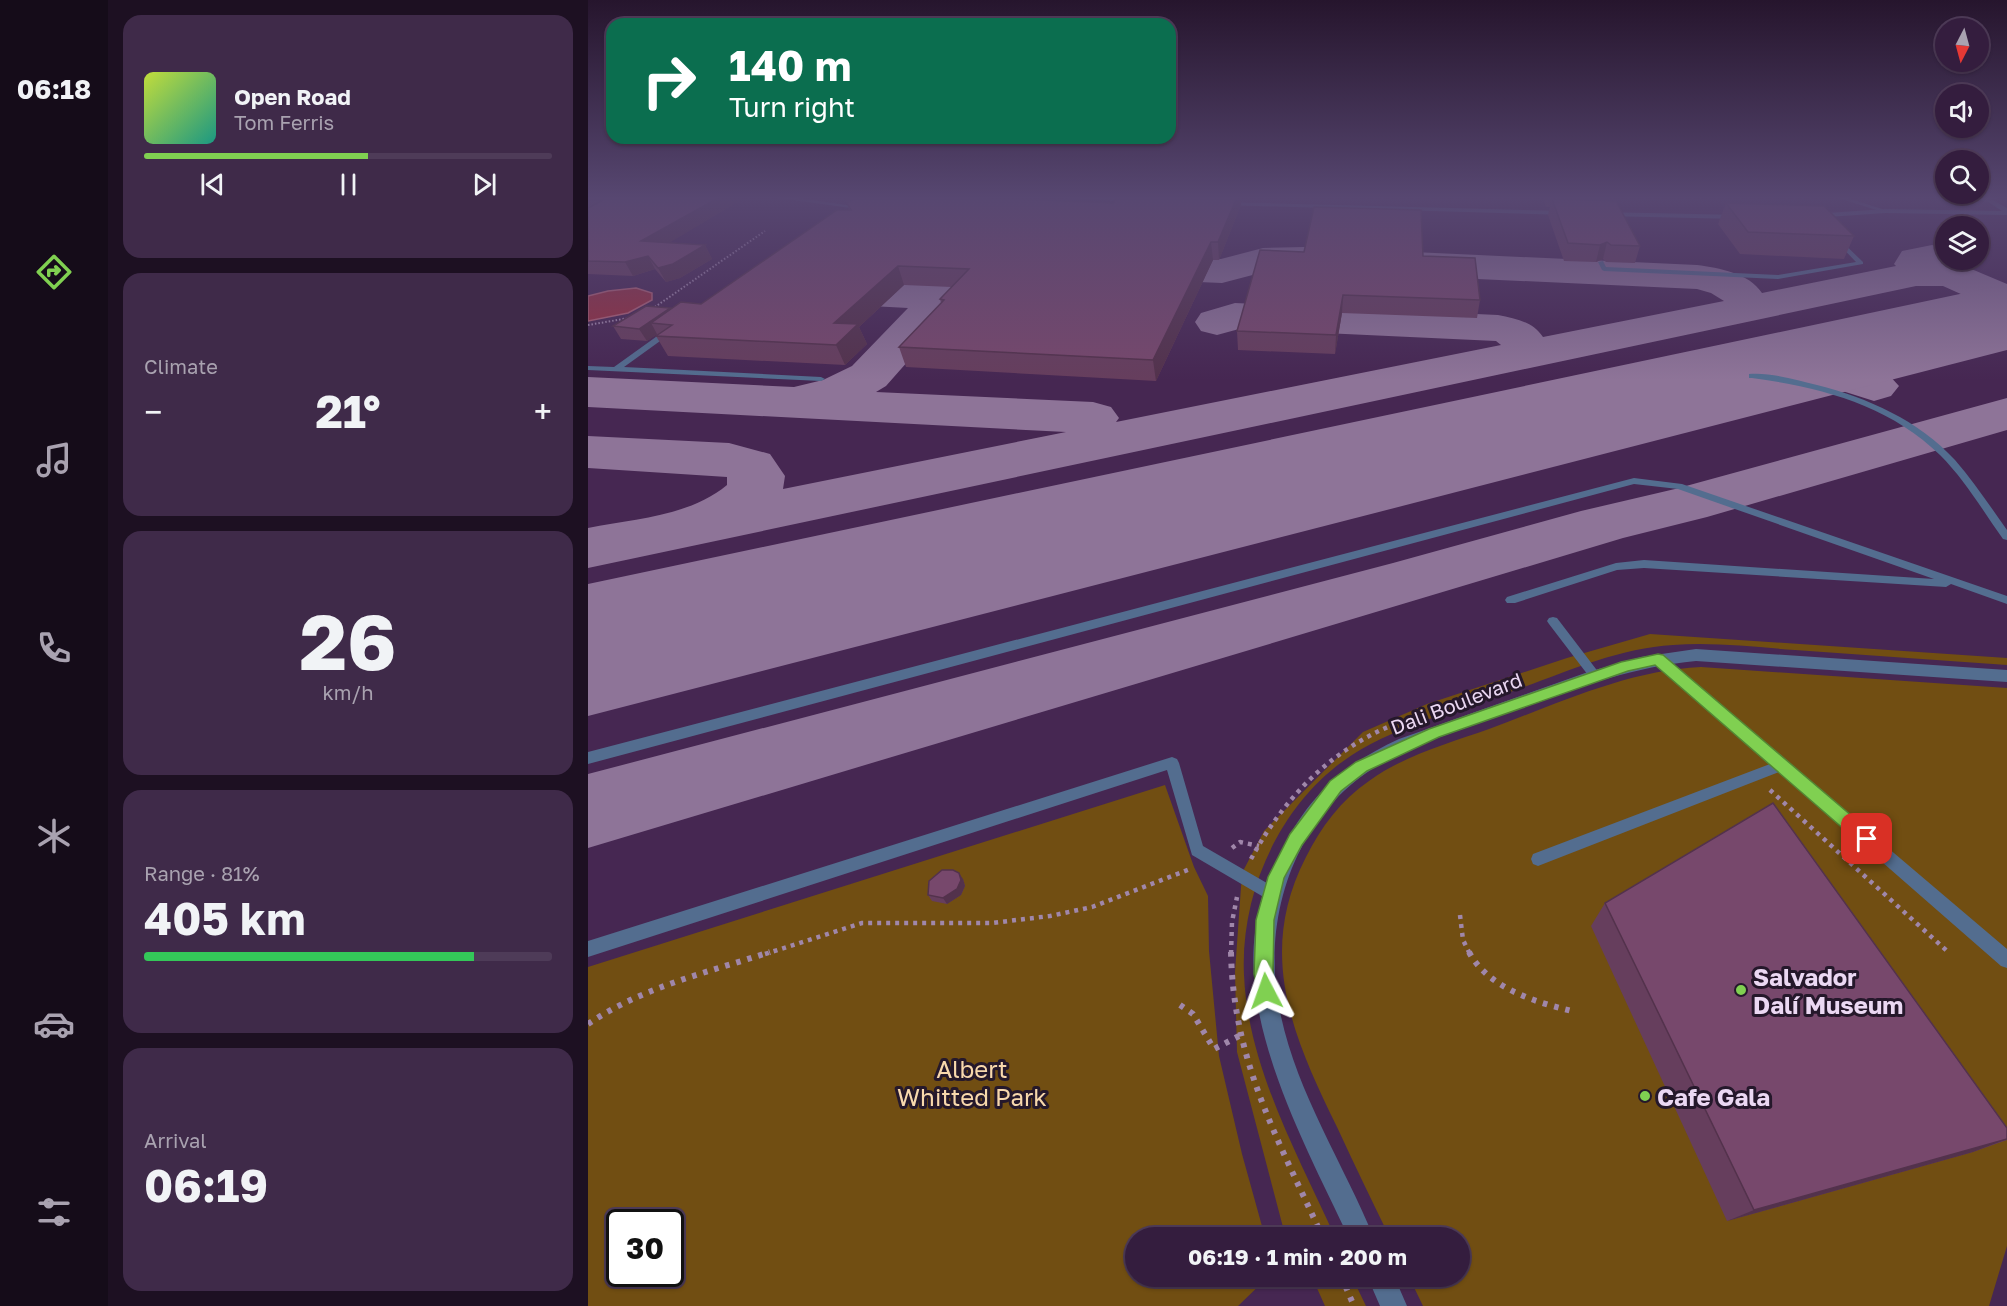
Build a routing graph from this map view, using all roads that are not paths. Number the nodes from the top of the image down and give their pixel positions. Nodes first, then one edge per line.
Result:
1 (1855, 258) edge
2 (1601, 262) edge
3 (676, 327) edge
4 (588, 368) edge
5 (616, 369) junction
6 (1752, 376) dead end
7 (820, 380) dead end
8 (2007, 537) edge
9 (1962, 584) junction
10 (1511, 600) dead end
11 (2007, 600) edge
12 (1553, 621) dead end
13 (1658, 659) junction
14 (1596, 676) junction
15 (2007, 676) edge
16 (588, 758) edge
17 (1782, 765) junction
18 (1538, 859) dead end
19 (1272, 894) junction
20 (588, 949) edge
21 (2007, 960) edge
22 (1357, 1227) edge
23 (1385, 1287) edge
24 (1394, 1306) edge

1 - 2 lane
3 - 5 lane
4 - 5 lane
5 - 7 lane
6 - 8 lane
9 - 10 lane
9 - 11 lane
9 - 16 lane
12 - 14 lane
13 - 14 street, Dali Boulevard
13 - 15 street, Dali Boulevard
13 - 17 lane
14 - 19 street, Dali Boulevard
17 - 18 lane
17 - 21 lane
19 - 20 lane
19 - 22 street, Dali Boulevard
23 - 24 street

